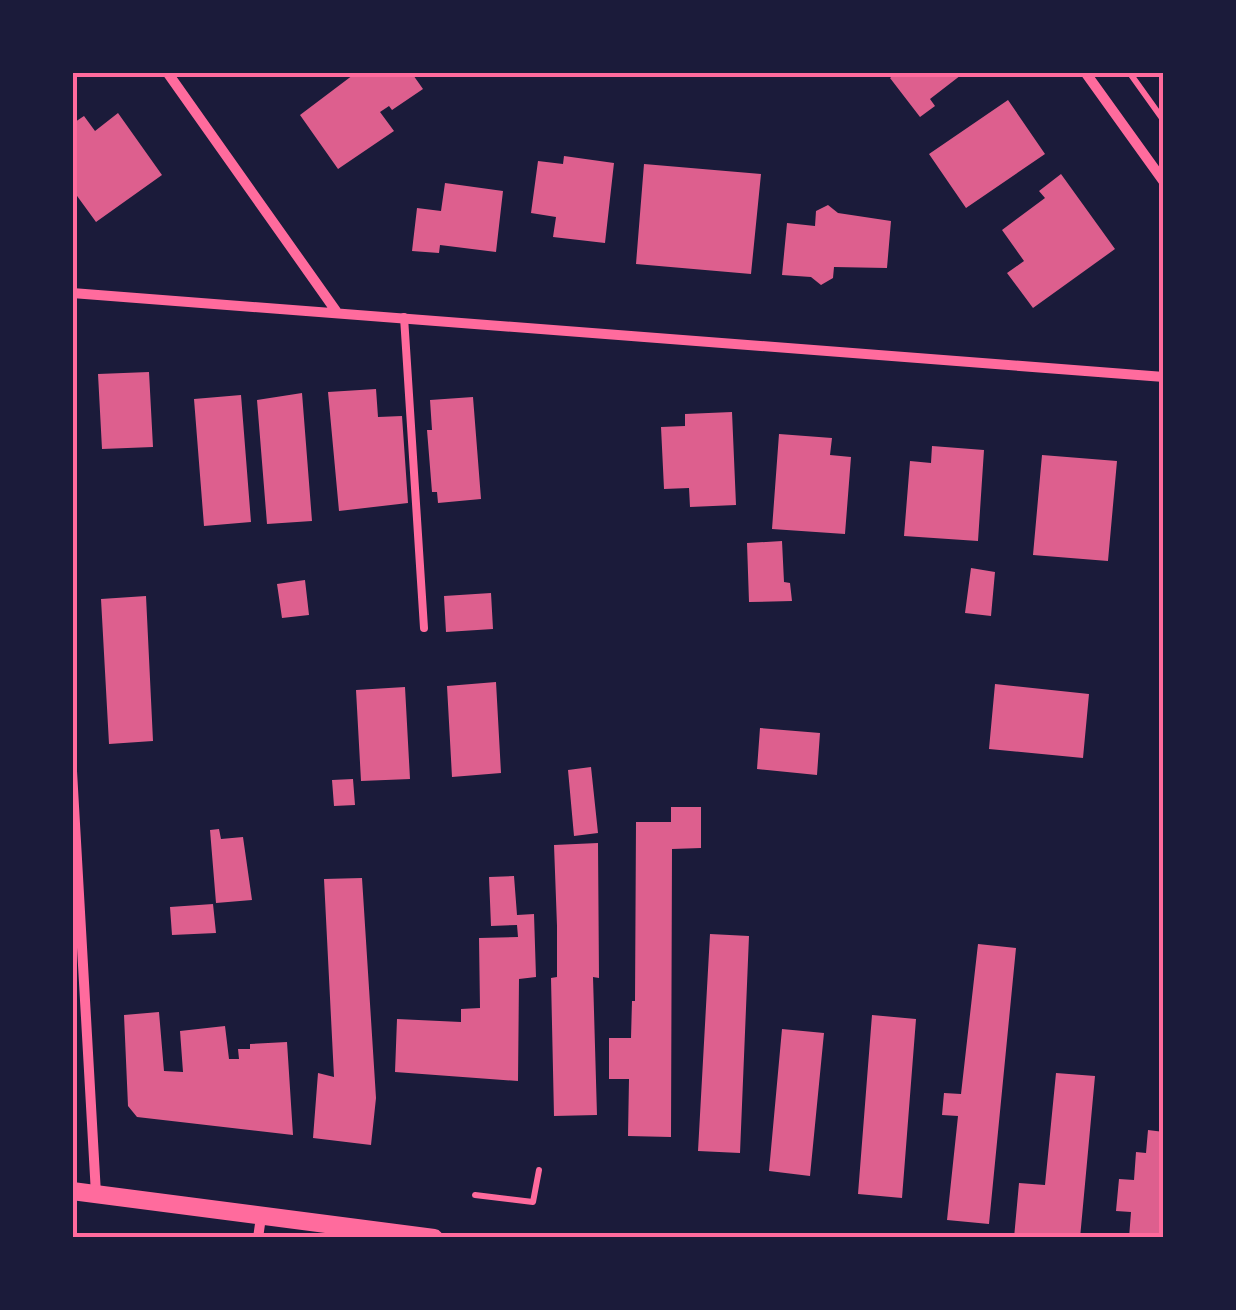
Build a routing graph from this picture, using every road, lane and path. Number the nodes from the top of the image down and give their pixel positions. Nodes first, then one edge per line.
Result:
1 (166, 72) edge
2 (1086, 72) edge
3 (1129, 72) edge
4 (1164, 120) edge
5 (1164, 182) edge
6 (72, 293) edge
7 (336, 311) junction
8 (404, 317) junction
9 (1164, 377) edge
10 (424, 628) dead end
11 (72, 772) edge
12 (539, 1170) dead end
13 (72, 1191) edge
14 (96, 1194) junction
15 (475, 1195) dead end
16 (260, 1217) junction
17 (258, 1238) edge
18 (434, 1238) edge

1 - 7 street
2 - 5 street
3 - 4 path
6 - 7 street
7 - 8 street
8 - 9 street
8 - 10 lane
11 - 14 street
12 - 15 path
13 - 14 street
14 - 16 street
16 - 17 street
16 - 18 street

